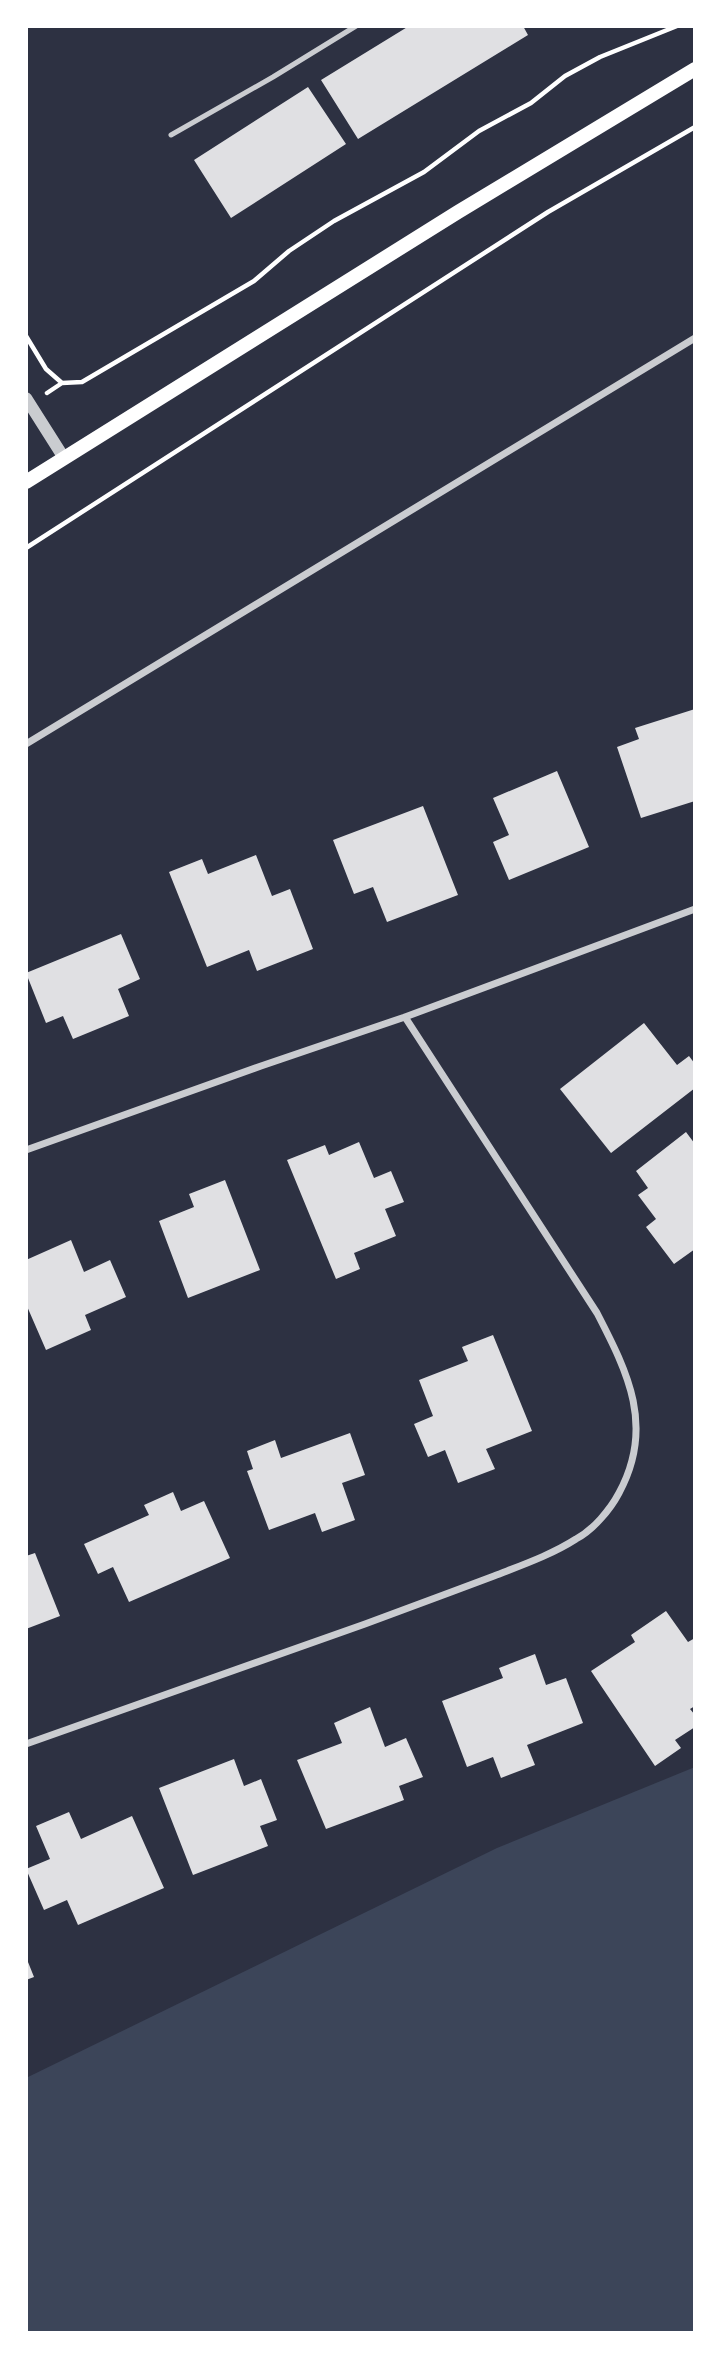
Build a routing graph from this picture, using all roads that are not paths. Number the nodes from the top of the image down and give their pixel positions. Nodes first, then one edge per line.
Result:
1 (356, 26) edge
2 (695, 69) edge
3 (171, 135) dead end
4 (695, 338) edge
5 (26, 398) edge
6 (64, 458) junction
7 (26, 482) edge
8 (26, 744) edge
9 (695, 909) edge
10 (405, 1017) junction
11 (26, 1150) edge
12 (26, 1744) edge

1 - 3 lane
2 - 6 main road
4 - 8 street
5 - 6 street
6 - 7 main road
9 - 10 street
10 - 11 street
10 - 12 street

